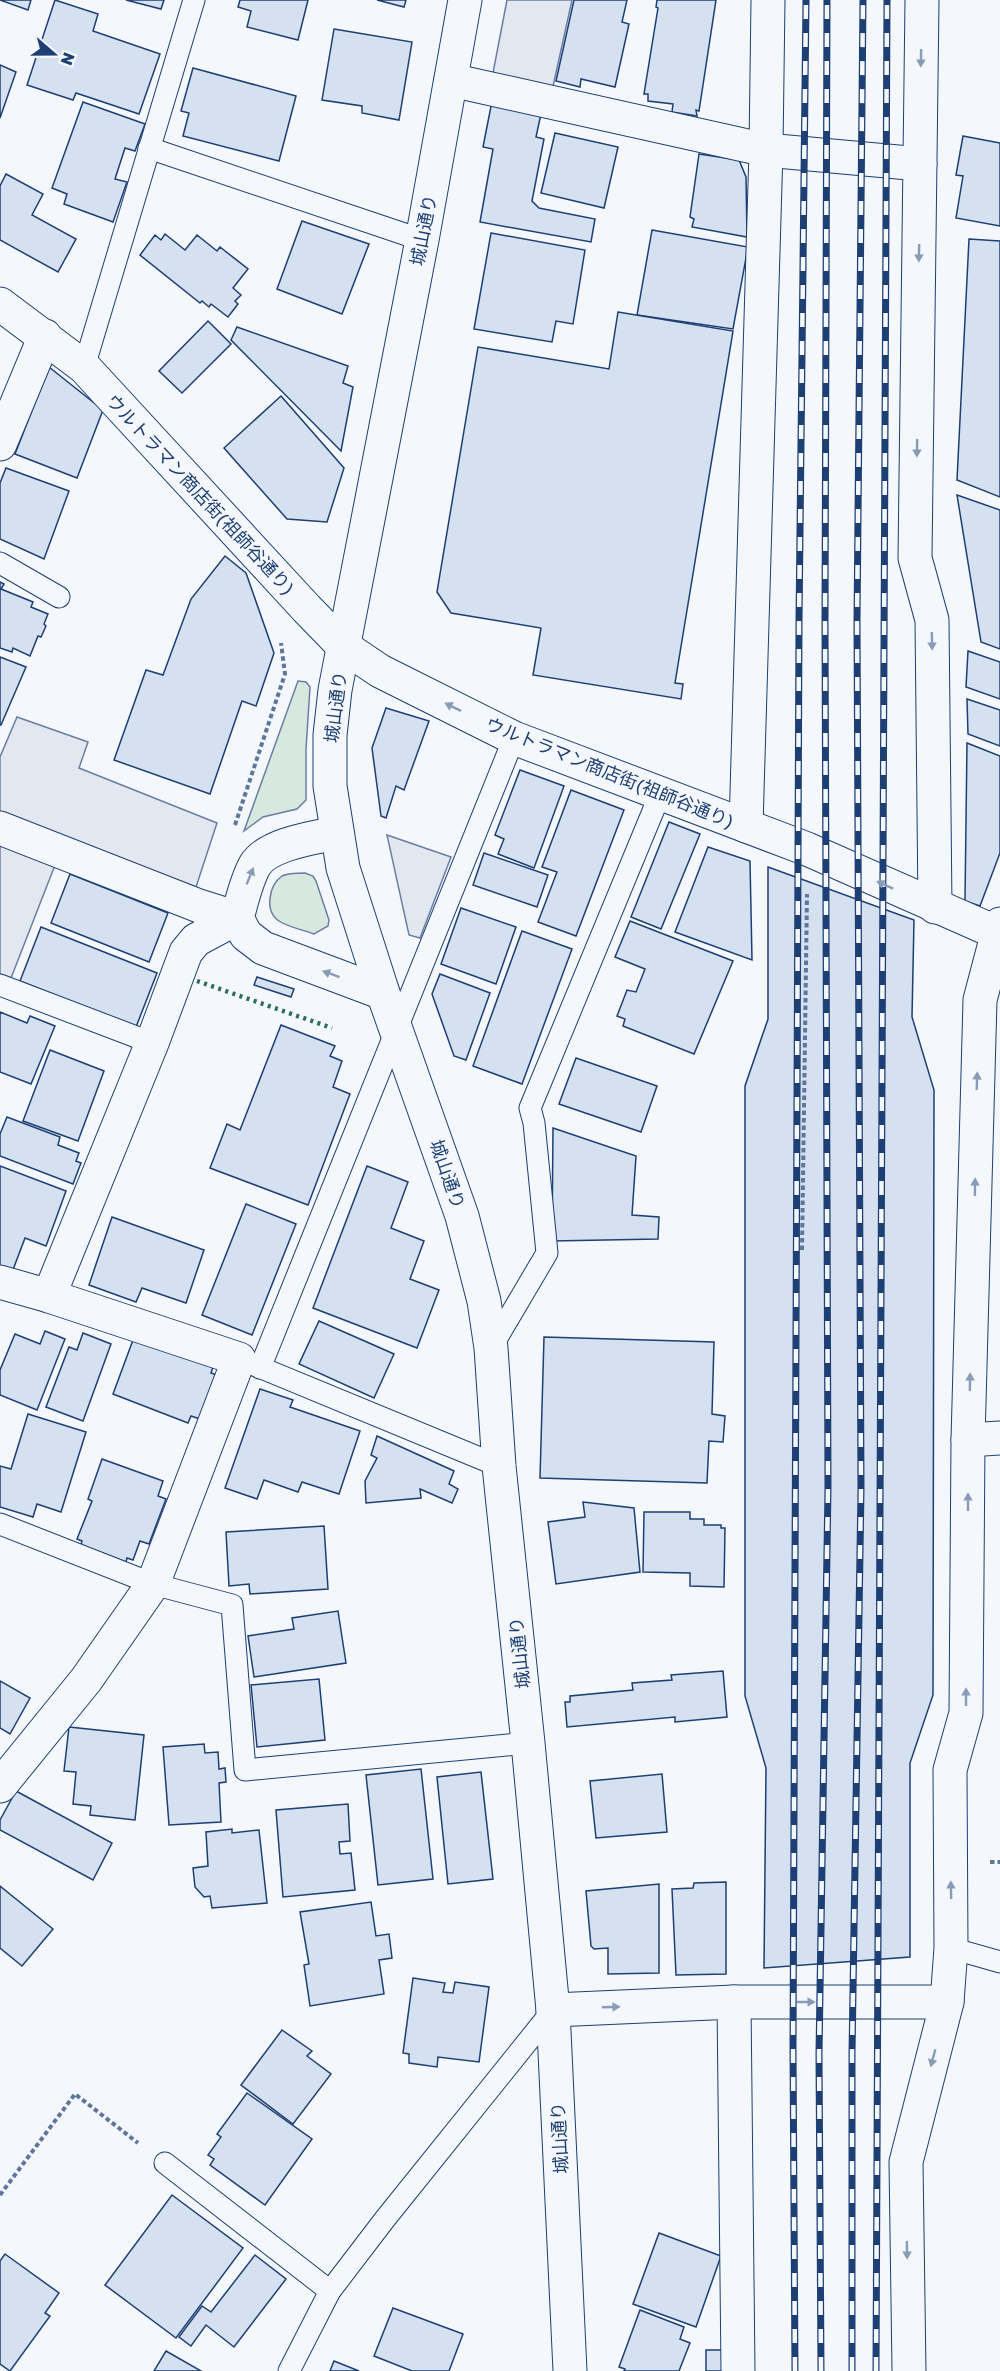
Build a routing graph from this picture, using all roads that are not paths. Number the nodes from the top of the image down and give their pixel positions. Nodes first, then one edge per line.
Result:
1 (194, 0) edge
2 (465, 0) edge
3 (768, 0) edge
4 (922, 0) edge
5 (452, 80) junction
6 (149, 147) junction
7 (766, 150) junction
8 (920, 164) junction
9 (422, 240) junction
10 (0, 304) edge
11 (45, 336) junction
12 (84, 367) junction
13 (0, 444) edge
14 (0, 563) edge
15 (59, 597) dead end
16 (343, 646) junction
17 (514, 738) junction
18 (661, 792) junction
19 (746, 826) junction
20 (0, 828) edge
21 (336, 833) junction
22 (935, 907) junction
23 (237, 918) junction
24 (999, 930) edge
25 (0, 985) edge
26 (383, 993) junction
27 (397, 1027) junction
28 (152, 1043) junction
29 (0, 1282) edge
30 (48, 1296) junction
31 (491, 1348) junction
32 (250, 1363) junction
33 (984, 1439) edge
34 (499, 1466) junction
35 (0, 1524) edge
36 (153, 1584) junction
37 (528, 1743) junction
38 (0, 1786) edge
39 (951, 1948) junction
40 (1000, 1962) edge
41 (734, 2002) junction
42 (947, 2002) junction
43 (553, 2010) junction
44 (165, 2163) road end
45 (330, 2291) junction
46 (289, 2371) edge
47 (570, 2371) edge
48 (738, 2371) edge
49 (909, 2371) edge

1 - 6 lane
2 - 5 street, 城山通り
3 - 7 street
4 -> 8 street
5 - 7 street
5 - 9 street, 城山通り
6 - 9 lane
6 - 12 lane
7 - 8 street
7 - 19 street
8 -> 22 street
9 - 16 street, 城山通り
10 - 11 street, ウルトラマン商店街(祖師谷通り)
11 - 12 street, ウルトラマン商店街(祖師谷通り)
11 - 13 street
12 - 16 street, ウルトラマン商店街(祖師谷通り)
14 - 15 lane
17 -> 16 street, ウルトラマン商店街(祖師谷通り)
16 - 21 street, 城山通り
17 - 18 street, ウルトラマン商店街(祖師谷通り)
17 - 27 lane
18 - 19 street, ウルトラマン商店街(祖師谷通り)
18 - 31 lane
22 -> 19 street, ウルトラマン商店街(祖師谷通り)
20 - 23 street
23 -> 21 street
21 - 26 street, 城山通り
22 - 24 street, ウルトラマン商店街(祖師谷通り)
26 -> 23 street
23 - 28 street
33 -> 24 street
25 - 28 lane
26 - 27 street, 城山通り
27 - 31 street, 城山通り
27 - 32 lane
28 - 30 street
29 - 30 street
30 - 32 street
31 - 34 street, 城山通り
32 - 34 lane
32 - 36 street
39 -> 33 street
34 - 37 street, 城山通り
35 - 36 lane
36 - 37 lane
36 - 38 street
37 - 43 street, 城山通り
39 - 40 lane
39 - 42 street
41 -> 42 street
43 -> 41 street
41 - 48 street
42 -> 49 street
43 - 45 lane
43 - 47 street, 城山通り
44 - 45 lane
45 - 46 lane

